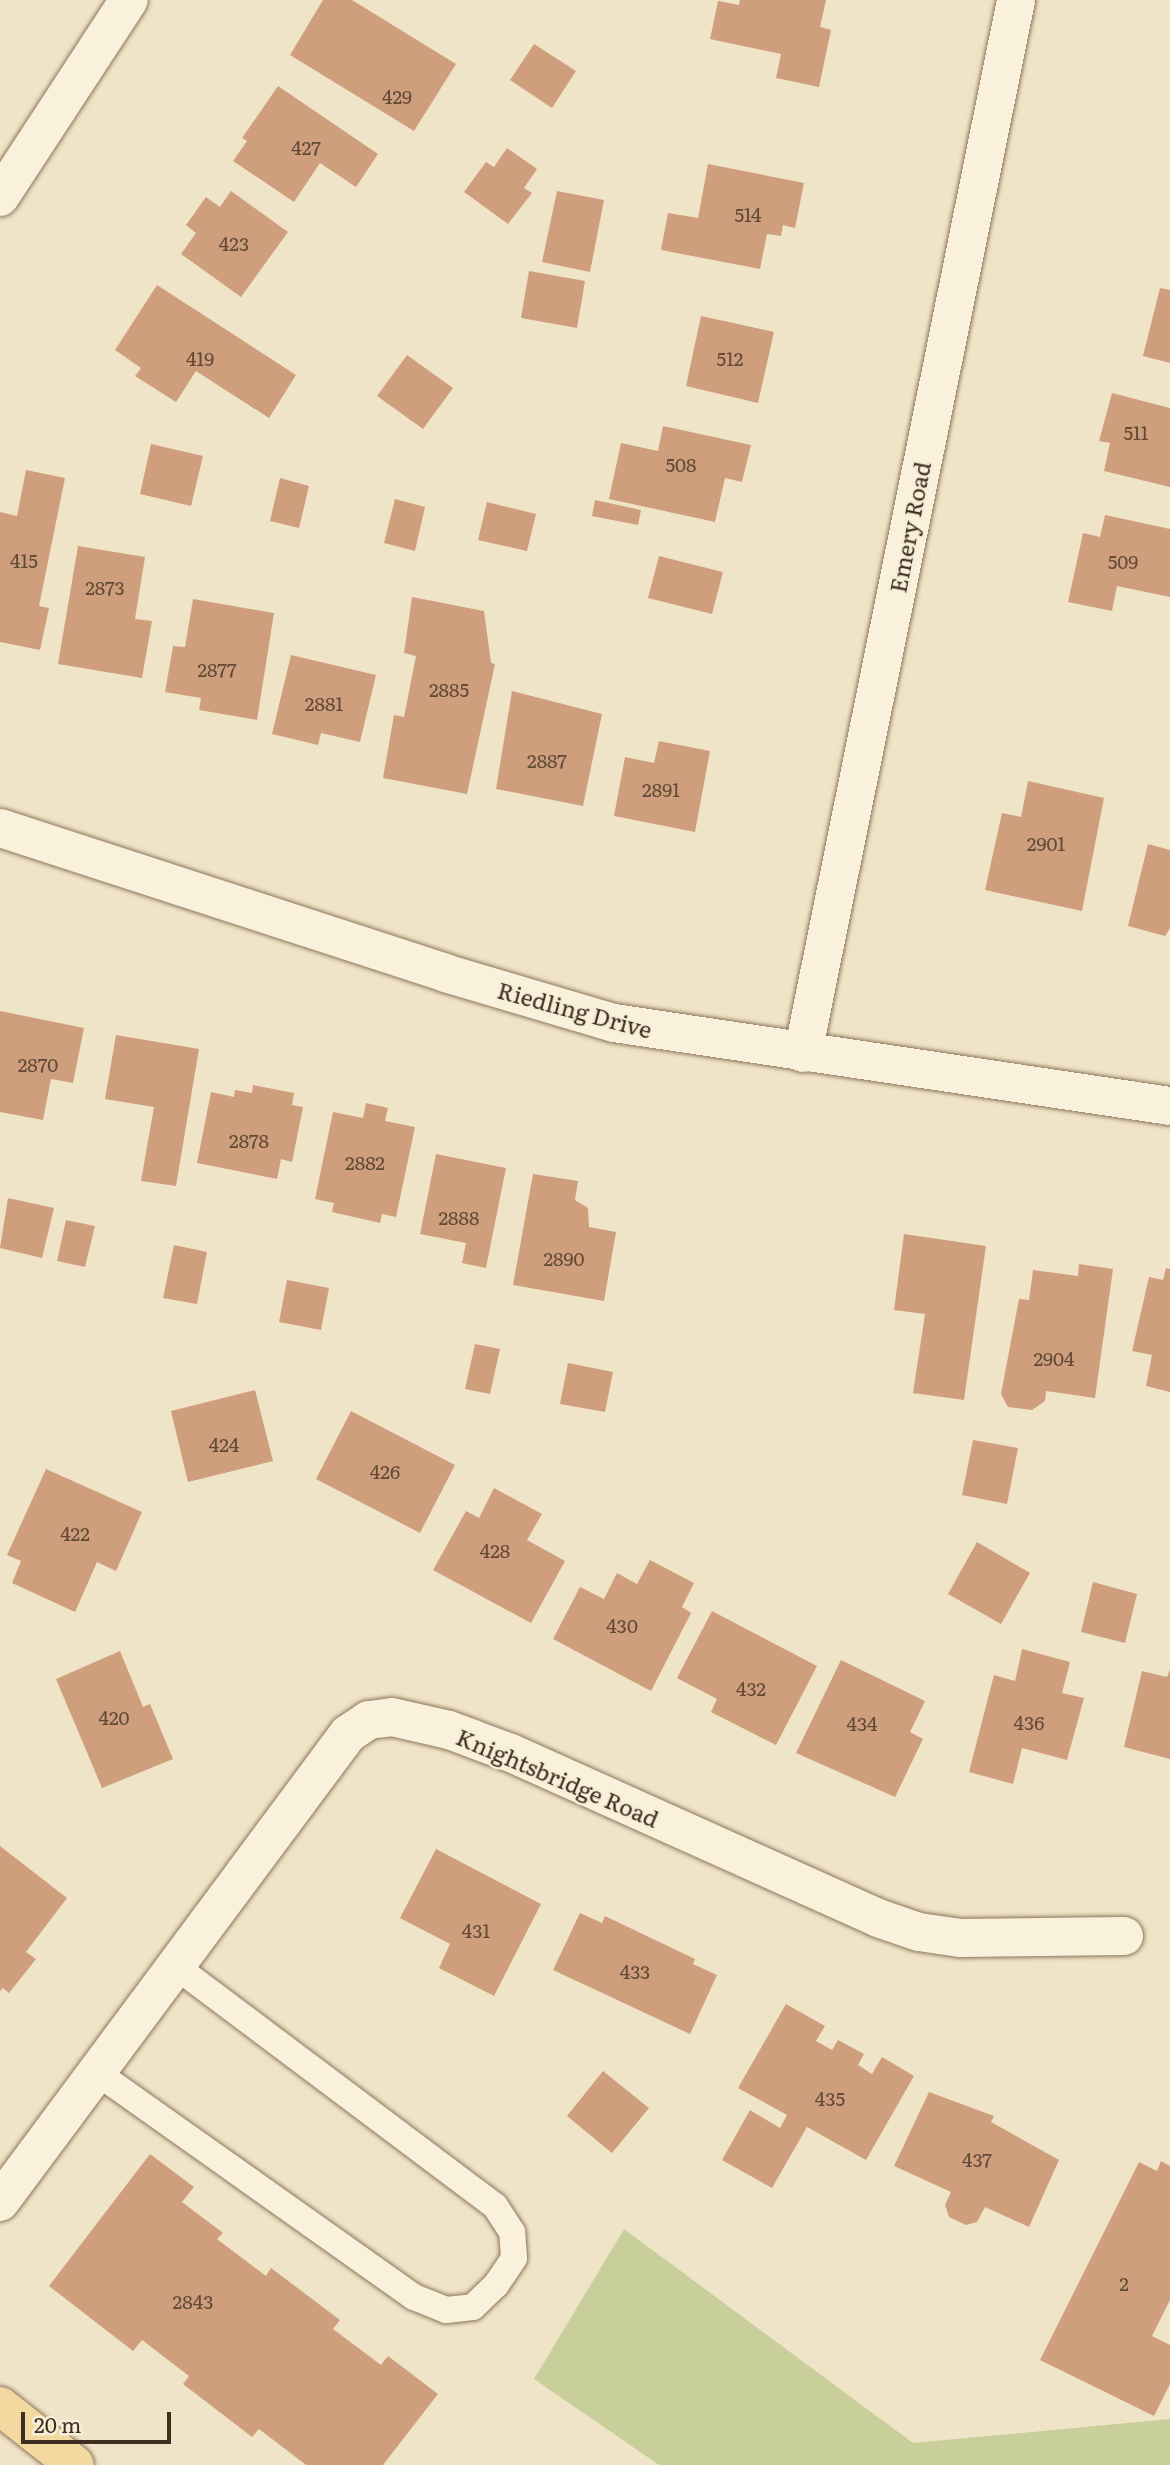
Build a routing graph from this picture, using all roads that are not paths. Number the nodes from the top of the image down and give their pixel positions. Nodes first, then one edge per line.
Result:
1 (129, 0) edge
2 (1016, 0) edge
3 (0, 197) edge
4 (0, 828) edge
5 (803, 1053) junction
6 (1170, 1106) edge
7 (1124, 1936) dead end
8 (175, 1966) junction
9 (96, 2073) junction
10 (0, 2202) edge
11 (0, 2406) edge
12 (75, 2465) edge

1 - 3 street
2 - 5 street, Emery Road
4 - 5 street, Riedling Drive
5 - 6 street, Riedling Drive
7 - 8 street, Knightsbridge Road
8 - 9 street, Knightsbridge Road
8 - 9 lane
9 - 10 street, Knightsbridge Road
11 - 12 main road

